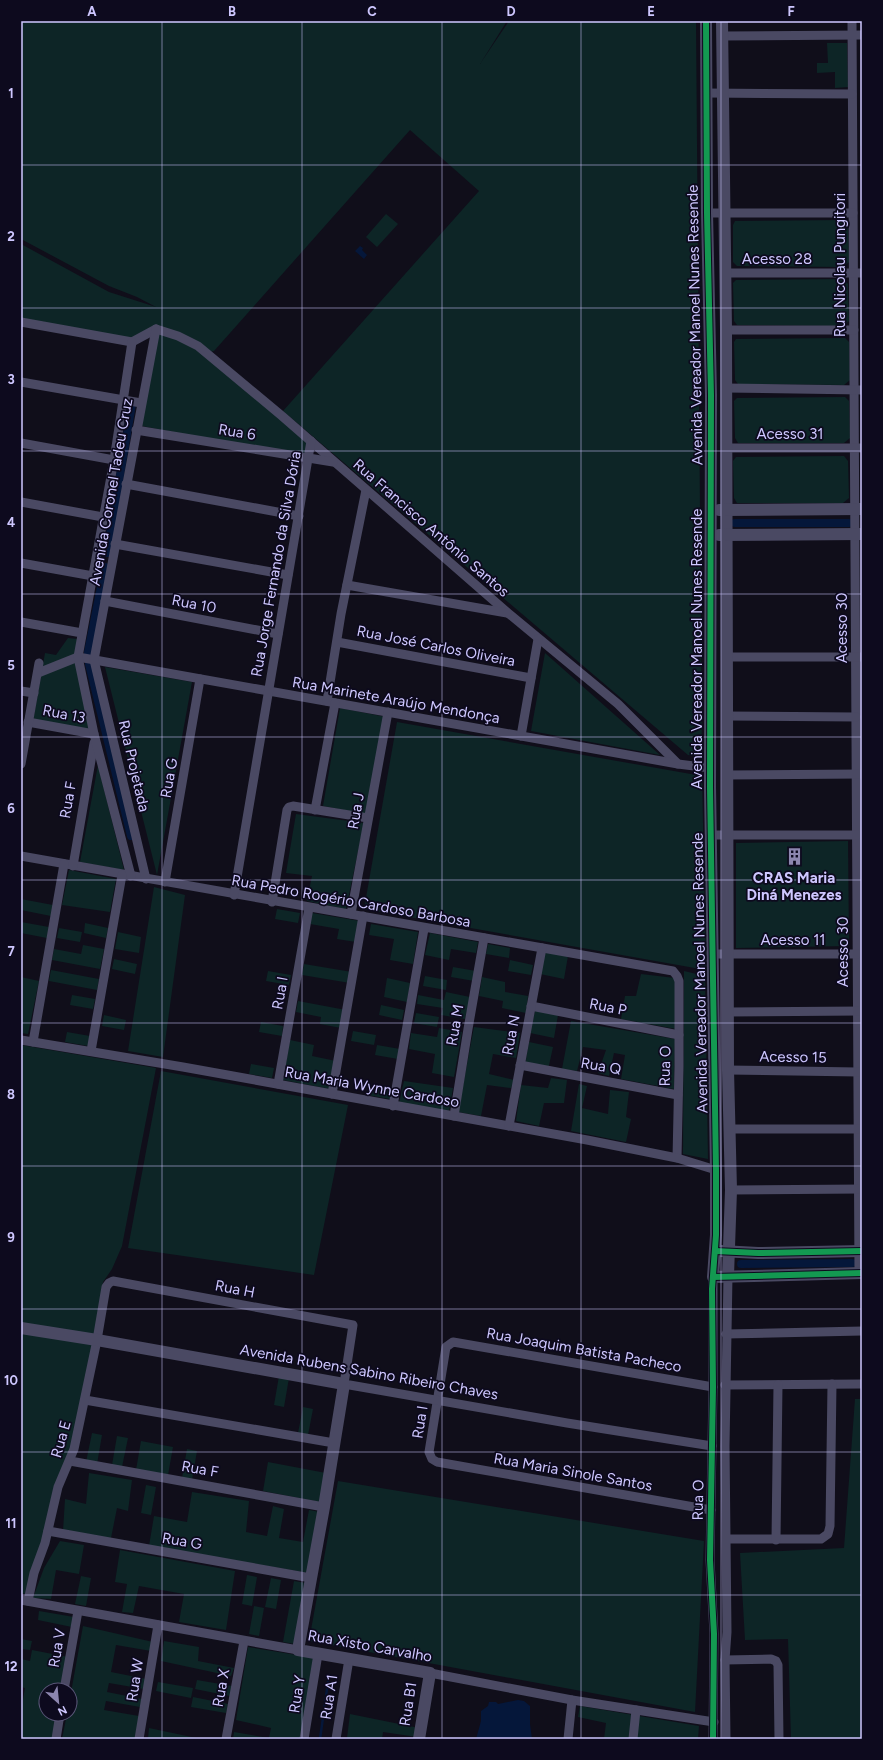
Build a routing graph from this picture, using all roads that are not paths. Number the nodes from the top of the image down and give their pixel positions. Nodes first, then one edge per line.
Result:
1 (706, 21) edge
2 (722, 21) edge
3 (852, 21) edge
4 (852, 35) junction
5 (862, 35) edge
6 (722, 36) junction
7 (707, 94) junction
8 (723, 94) junction
9 (852, 94) junction
10 (857, 153) edge
11 (707, 213) junction
12 (724, 213) junction
13 (853, 213) junction
14 (725, 273) junction
15 (858, 273) edge
16 (21, 322) edge
17 (156, 329) junction
18 (726, 330) junction
19 (854, 330) junction
20 (132, 342) junction
21 (21, 382) edge
22 (726, 388) junction
23 (858, 390) edge
24 (123, 400) junction
25 (142, 403) junction
26 (136, 430) junction
27 (312, 441) junction
28 (21, 443) edge
29 (726, 448) junction
30 (858, 448) edge
31 (308, 458) junction
32 (114, 460) junction
33 (334, 462) junction
34 (126, 484) junction
35 (366, 490) junction
36 (21, 502) edge
37 (726, 509) junction
38 (858, 509) edge
39 (710, 510) junction
40 (103, 516) junction
41 (298, 516) junction
42 (859, 534) edge
43 (710, 535) junction
44 (727, 535) junction
45 (115, 544) junction
46 (96, 560) junction
47 (112, 562) junction
48 (21, 563) edge
49 (288, 575) junction
50 (93, 576) junction
51 (347, 585) junction
52 (105, 602) junction
53 (508, 614) junction
54 (21, 622) edge
55 (82, 632) junction
56 (278, 634) junction
57 (538, 639) junction
58 (337, 642) junction
59 (78, 657) junction
60 (728, 657) junction
61 (859, 657) edge
62 (94, 660) junction
63 (39, 663) dead end
64 (38, 673) junction
65 (531, 678) junction
66 (200, 679) junction
67 (21, 691) edge
68 (268, 691) junction
69 (34, 693) junction
70 (331, 702) junction
71 (388, 712) junction
72 (727, 716) junction
73 (856, 717) junction
74 (28, 722) junction
75 (521, 736) junction
76 (94, 737) junction
77 (21, 764) edge
78 (678, 764) junction
79 (710, 768) junction
80 (727, 770) junction
81 (859, 774) edge
82 (314, 810) junction
83 (368, 818) junction
84 (711, 835) junction
85 (727, 835) junction
86 (857, 836) junction
87 (21, 856) edge
88 (68, 865) junction
89 (126, 875) junction
90 (146, 879) junction
91 (165, 882) junction
92 (234, 895) junction
93 (860, 895) edge
94 (272, 902) junction
95 (309, 908) junction
96 (351, 914) junction
97 (363, 916) junction
98 (424, 928) junction
99 (484, 938) junction
100 (542, 948) junction
101 (713, 954) junction
102 (728, 954) junction
103 (857, 954) junction
104 (676, 974) joint
105 (531, 1006) junction
106 (860, 1011) edge
107 (728, 1012) junction
108 (679, 1035) junction
109 (21, 1040) edge
110 (33, 1042) junction
111 (91, 1051) junction
112 (520, 1065) junction
113 (728, 1070) junction
114 (858, 1072) junction
115 (278, 1084) junction
116 (332, 1094) junction
117 (678, 1094) junction
118 (393, 1106) junction
119 (454, 1116) junction
120 (509, 1126) junction
121 (730, 1129) junction
122 (860, 1129) edge
123 (677, 1158) junction
124 (716, 1170) junction
125 (860, 1189) edge
126 (731, 1190) junction
127 (716, 1235) junction
128 (730, 1237) junction
129 (715, 1251) junction
130 (860, 1251) edge
131 (733, 1252) junction
132 (860, 1273) edge
133 (732, 1276) junction
134 (713, 1277) junction
135 (111, 1282) joint
136 (21, 1328) edge
137 (862, 1331) edge
138 (726, 1334) junction
139 (98, 1340) junction
140 (450, 1343) joint
141 (344, 1384) junction
142 (832, 1384) junction
143 (862, 1384) edge
144 (725, 1385) junction
145 (778, 1385) junction
146 (713, 1387) junction
147 (437, 1399) junction
148 (85, 1400) junction
149 (334, 1443) junction
150 (712, 1446) junction
151 (432, 1459) joint
152 (70, 1462) junction
153 (324, 1508) junction
154 (711, 1510) junction
155 (48, 1532) junction
156 (727, 1539) junction
157 (776, 1540) junction
158 (311, 1578) junction
159 (24, 1601) edge
160 (78, 1610) junction
161 (158, 1625) junction
162 (244, 1641) junction
163 (298, 1650) junction
164 (318, 1654) junction
165 (349, 1659) junction
166 (726, 1660) junction
167 (430, 1673) junction
168 (65, 1682) edge
169 (572, 1700) junction
170 (636, 1710) junction
171 (59, 1722) edge
172 (714, 1722) junction
173 (56, 1739) edge
174 (139, 1739) edge
175 (226, 1739) edge
176 (304, 1739) edge
177 (336, 1739) edge
178 (419, 1739) edge
179 (568, 1739) edge
180 (633, 1739) edge
181 (714, 1739) edge
182 (726, 1739) edge
183 (780, 1739) edge

1 - 7 street, Avenida Vereador Manoel Nunes Resende
2 - 6 street, Avenida Vereador Manoel Nunes Resende
3 - 4 street, Rua Nicolau Pungitori
4 - 5 street
4 - 6 street
4 - 9 street, Rua Nicolau Pungitori
6 - 8 street, Avenida Vereador Manoel Nunes Resende
7 - 8 street
7 - 11 street, Avenida Vereador Manoel Nunes Resende
8 - 9 street
8 - 12 street, Avenida Vereador Manoel Nunes Resende
9 - 10 street, Rua Nicolau Pungitori
10 - 13 street, Rua Nicolau Pungitori
11 - 12 street
11 - 39 street, Avenida Vereador Manoel Nunes Resende
12 - 13 street
12 - 14 street, Avenida Vereador Manoel Nunes Resende
13 - 15 street, Rua Nicolau Pungitori
14 - 15 street, Acesso 28
14 - 18 street, Avenida Vereador Manoel Nunes Resende
15 - 19 street, Rua Nicolau Pungitori
16 - 20 street
17 - 20 street
17 - 25 street, Avenida Coronel Tadeu Cruz
17 - 27 street, Rua Francisco Antônio Santos
18 - 19 street
18 - 22 street, Avenida Vereador Manoel Nunes Resende
19 - 23 street, Rua Nicolau Pungitori
20 - 24 street, Avenida Coronel Tadeu Cruz
21 - 24 street
22 - 23 street
22 - 29 street, Avenida Vereador Manoel Nunes Resende
23 - 30 street, Rua Nicolau Pungitori
24 - 25 street
24 - 32 street, Avenida Coronel Tadeu Cruz
25 - 26 street, Avenida Coronel Tadeu Cruz
26 - 31 street, Rua 6
26 - 34 street, Avenida Coronel Tadeu Cruz
27 - 31 street, Rua Jorge Fernando da Silva Dória
27 - 33 street, Rua Francisco Antônio Santos
28 - 32 street
29 - 30 street, Acesso 31
29 - 37 street, Avenida Vereador Manoel Nunes Resende
30 - 38 street, Rua Nicolau Pungitori
31 - 33 street, Rua 6
31 - 41 street, Rua Jorge Fernando da Silva Dória
32 - 40 street, Avenida Coronel Tadeu Cruz
33 - 35 street, Rua Francisco Antônio Santos
34 - 41 street
34 - 45 street, Avenida Coronel Tadeu Cruz
35 - 51 street
35 - 53 street, Rua Francisco Antônio Santos
36 - 40 street
37 - 38 street
37 - 39 street
37 - 44 street, Avenida Vereador Manoel Nunes Resende
38 - 42 street, Acesso 30
39 - 43 street, Avenida Vereador Manoel Nunes Resende
40 - 46 street, Avenida Coronel Tadeu Cruz
41 - 49 street, Rua Jorge Fernando da Silva Dória
42 - 44 street
42 - 61 street, Acesso 30
43 - 44 street
43 - 79 street, Avenida Vereador Manoel Nunes Resende
44 - 60 street, Avenida Vereador Manoel Nunes Resende
45 - 47 street, Avenida Coronel Tadeu Cruz
45 - 49 street
46 - 47 street
46 - 50 street, Avenida Coronel Tadeu Cruz
47 - 52 street, Avenida Coronel Tadeu Cruz
48 - 50 street
49 - 56 street, Rua Jorge Fernando da Silva Dória
50 - 55 street, Avenida Coronel Tadeu Cruz
51 - 53 street
51 - 58 street
52 - 56 street, Rua 10
52 - 62 street, Avenida Coronel Tadeu Cruz
53 - 57 street, Rua Francisco Antônio Santos
54 - 55 street
55 - 59 street, Avenida Coronel Tadeu Cruz
56 - 68 street, Rua Jorge Fernando da Silva Dória
57 - 65 street
57 - 78 street, Rua Francisco Antônio Santos
58 - 65 street, Rua José Carlos Oliveira
58 - 70 street
59 - 62 street, Rua Marinete Araújo Mendonça
59 - 64 street
59 - 76 street, Rua Projetada
60 - 61 street
60 - 72 street, Avenida Vereador Manoel Nunes Resende
61 - 73 street, Acesso 30
62 - 66 street, Rua Marinete Araújo Mendonça
62 - 90 street, Rua Projetada
63 - 64 street
64 - 69 street
65 - 75 street
66 - 68 street, Rua Marinete Araújo Mendonça
66 - 91 street, Rua G
67 - 69 street
68 - 70 street, Rua Marinete Araújo Mendonça
68 - 92 street, Rua Jorge Fernando da Silva Dória
69 - 74 street
70 - 71 street, Rua Marinete Araújo Mendonça
70 - 82 street
71 - 75 street, Rua Marinete Araújo Mendonça
71 - 83 street, Rua J
72 - 73 street
72 - 80 street, Avenida Vereador Manoel Nunes Resende
73 - 81 street, Acesso 30
74 - 76 street, Rua 13
74 - 77 street
75 - 78 street, Rua Marinete Araújo Mendonça
76 - 88 street, Rua F
76 - 89 street, Rua Projetada
78 - 79 street, Rua Marinete Araújo Mendonça
79 - 80 street
79 - 84 street, Avenida Vereador Manoel Nunes Resende
80 - 81 street
80 - 85 street, Avenida Vereador Manoel Nunes Resende
81 - 86 street, Acesso 30
82 - 83 street
82 - 94 street
83 - 96 street, Rua J
84 - 85 street
84 - 101 street, Avenida Vereador Manoel Nunes Resende
85 - 86 street
85 - 102 street, Avenida Vereador Manoel Nunes Resende
86 - 93 street, Acesso 30
87 - 88 street, Rua Pedro Rogério Cardoso Barbosa
88 - 89 street, Rua Pedro Rogério Cardoso Barbosa
88 - 110 street
89 - 90 street, Rua Pedro Rogério Cardoso Barbosa
89 - 111 street
90 - 91 street, Rua Pedro Rogério Cardoso Barbosa
91 - 92 street, Rua Pedro Rogério Cardoso Barbosa
92 - 94 street, Rua Pedro Rogério Cardoso Barbosa
93 - 103 street, Acesso 30
94 - 95 street, Rua Pedro Rogério Cardoso Barbosa
95 - 96 street, Rua Pedro Rogério Cardoso Barbosa
95 - 115 street, Rua I
96 - 97 street, Rua Pedro Rogério Cardoso Barbosa
97 - 98 street, Rua Pedro Rogério Cardoso Barbosa
97 - 116 street
98 - 99 street, Rua Pedro Rogério Cardoso Barbosa
98 - 118 street
99 - 100 street, Rua Pedro Rogério Cardoso Barbosa
99 - 119 street, Rua M
100 - 104 street, Rua Pedro Rogério Cardoso Barbosa
100 - 105 street, Rua N
101 - 102 street, Acesso 11
101 - 124 street, Avenida Vereador Manoel Nunes Resende
102 - 103 street, Acesso 11
102 - 107 street, Avenida Vereador Manoel Nunes Resende
103 - 106 street, Acesso 30
104 - 108 street, Rua O
105 - 108 street, Rua P
105 - 112 street, Rua N
106 - 107 street
106 - 114 street, Acesso 30
107 - 113 street, Avenida Vereador Manoel Nunes Resende
108 - 117 street, Rua O
109 - 110 street, Rua Maria Wynne Cardoso
110 - 111 street, Rua Maria Wynne Cardoso
111 - 115 street, Rua Maria Wynne Cardoso
112 - 117 street, Rua Q
112 - 120 street, Rua N
113 - 114 street, Acesso 15
113 - 121 street, Avenida Vereador Manoel Nunes Resende
114 - 122 street, Acesso 30
115 - 116 street, Rua Maria Wynne Cardoso
116 - 118 street, Rua Maria Wynne Cardoso
117 - 123 street, Rua O
118 - 119 street, Rua Maria Wynne Cardoso
119 - 120 street, Rua Maria Wynne Cardoso
120 - 123 street, Rua Maria Wynne Cardoso
121 - 122 street
121 - 126 street, Avenida Vereador Manoel Nunes Resende
122 - 125 street, Acesso 30
123 - 124 street, Rua Maria Wynne Cardoso
124 - 127 street, Avenida Vereador Manoel Nunes Resende
125 - 126 street
125 - 130 street, Acesso 30
126 - 128 street, Avenida Vereador Manoel Nunes Resende
127 - 128 street
127 - 129 street, Avenida Vereador Manoel Nunes Resende
128 - 131 street, Avenida Vereador Manoel Nunes Resende
129 - 131 street
129 - 134 street, Avenida Vereador Manoel Nunes Resende
130 - 131 street
130 - 132 street, Acesso 30
131 - 133 street, Avenida Vereador Manoel Nunes Resende
132 - 133 street
133 - 134 street
133 - 138 street, Rua O
134 - 146 street, Rua O
135 - 139 street, Rua E
135 - 141 street, Rua H
136 - 139 street, Avenida Rubens Sabino Ribeiro Chaves
137 - 138 street
138 - 144 street, Rua O
139 - 141 street, Avenida Rubens Sabino Ribeiro Chaves
139 - 148 street, Rua E
140 - 146 street, Rua Joaquim Batista Pacheco
140 - 147 street, Rua I
141 - 147 street, Avenida Rubens Sabino Ribeiro Chaves
141 - 149 street
142 - 143 street
142 - 145 street
142 - 157 street
144 - 145 street
144 - 156 street, Rua O
145 - 157 street
146 - 150 street, Rua O
147 - 150 street, Avenida Rubens Sabino Ribeiro Chaves
147 - 151 street, Rua I
148 - 149 street
148 - 152 street, Rua E
149 - 153 street
150 - 154 street, Rua O
151 - 154 street, Rua Maria Sinole Santos
152 - 153 street, Rua F
152 - 155 street, Rua E
153 - 158 street
154 - 172 street, Rua O
155 - 158 street, Rua G
155 - 159 street, Rua E
156 - 157 street
156 - 166 street, Rua O
158 - 163 street
159 - 160 street, Rua Xisto Carvalho
160 - 161 street, Rua Xisto Carvalho
160 - 168 street, Rua V
161 - 162 street, Rua Xisto Carvalho
161 - 174 street, Rua W
162 - 163 street, Rua Xisto Carvalho
162 - 175 street, Rua X
163 - 164 street, Rua Xisto Carvalho
164 - 165 street, Rua Xisto Carvalho
164 - 176 street, Rua Y
165 - 167 street, Rua Xisto Carvalho
165 - 177 street, Rua A1
166 - 182 street, Rua O
166 - 183 street
167 - 169 street, Rua Xisto Carvalho
167 - 178 street, Rua B1
169 - 170 street, Rua Xisto Carvalho
169 - 179 street
170 - 172 street, Rua Xisto Carvalho
170 - 180 street
171 - 173 street
172 - 181 street, Rua O

